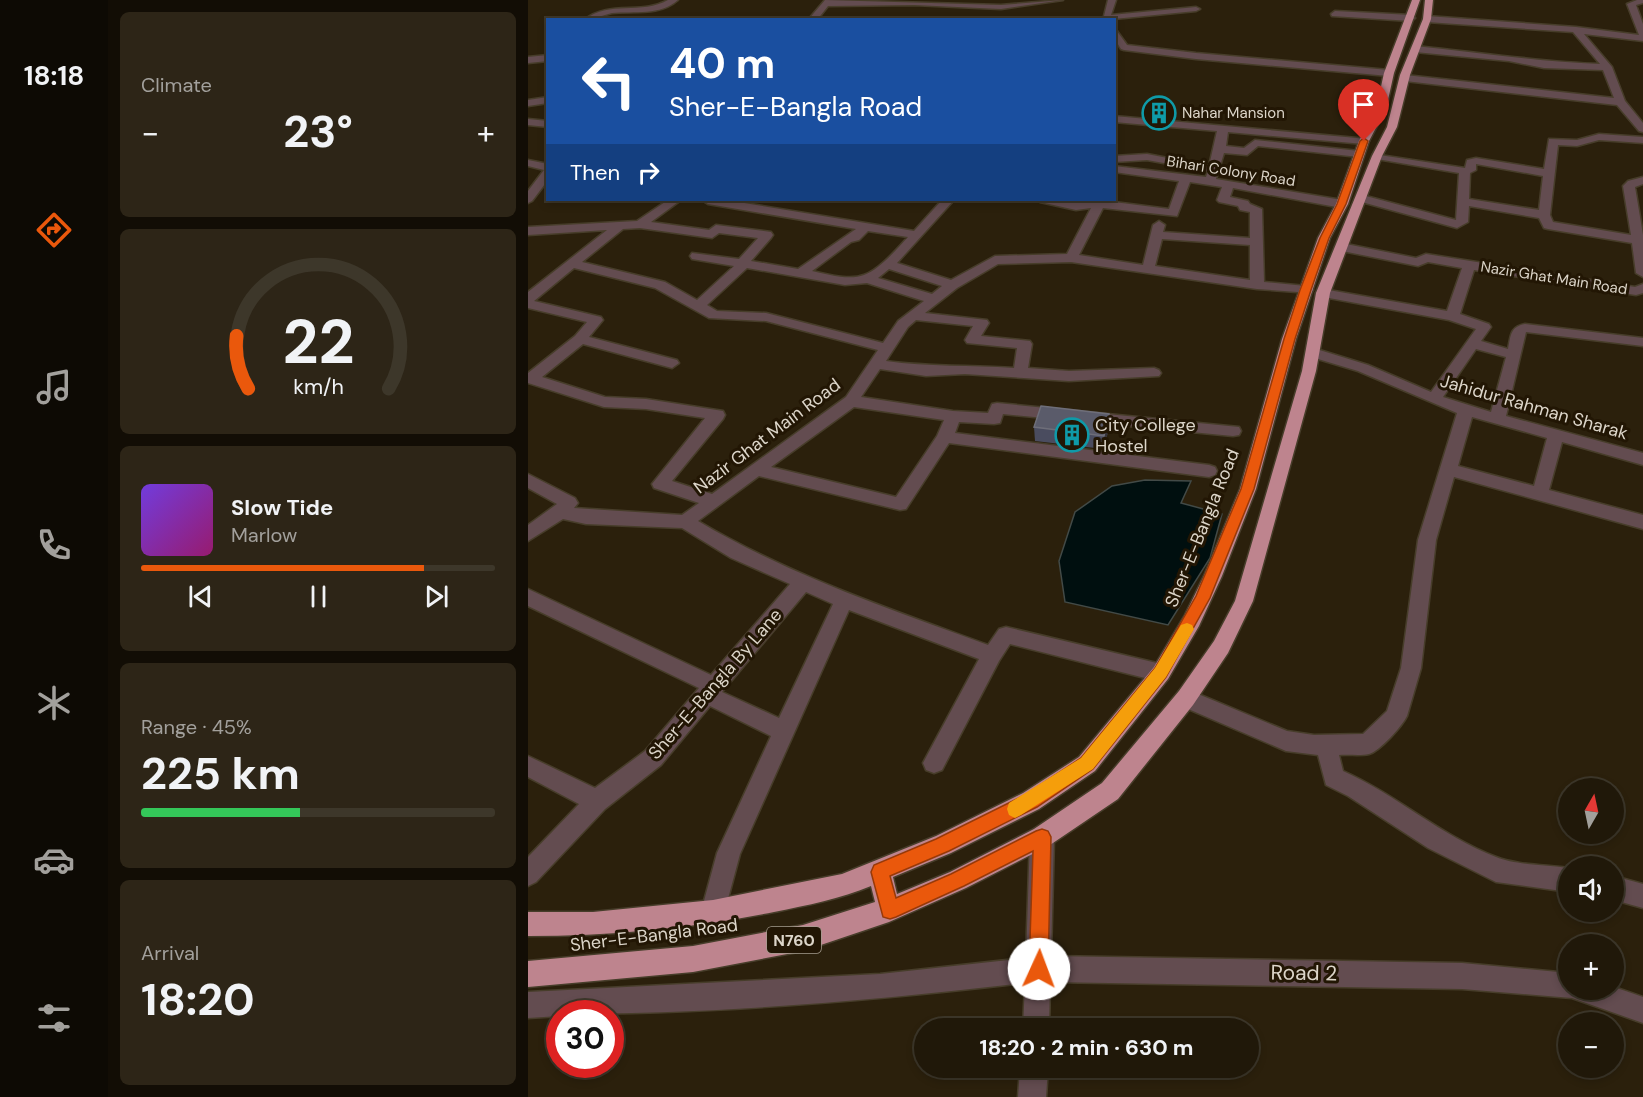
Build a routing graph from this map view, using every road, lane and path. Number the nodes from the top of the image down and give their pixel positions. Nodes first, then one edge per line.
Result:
1 (674, 0) edge
2 (1059, 0) edge
3 (1112, 0) edge
4 (1429, 0) edge
5 (1643, 1) edge
6 (828, 2) edge
7 (1196, 9) dead end
8 (1418, 12) edge
9 (1335, 14) dead end
10 (593, 18) edge
11 (814, 18) edge
12 (1107, 18) edge
13 (1116, 18) edge
14 (1576, 30) junction
15 (1116, 32) edge
16 (1643, 36) edge
17 (1124, 47) junction
18 (1415, 49) junction
19 (546, 51) edge
20 (528, 52) edge
21 (1116, 53) edge
22 (546, 57) edge
23 (528, 60) edge
24 (1607, 67) junction
25 (1396, 79) junction
26 (546, 100) edge
27 (1620, 102) junction
28 (528, 103) edge
29 (1116, 119) edge
30 (528, 122) edge
31 (546, 124) edge
32 (1223, 128) junction
33 (1643, 129) edge
34 (1643, 140) edge
35 (1220, 149) junction
36 (1367, 150) junction
37 (1116, 159) edge
38 (528, 163) edge
39 (546, 167) edge
40 (1116, 170) edge
41 (1465, 171) junction
42 (1548, 173) junction
43 (546, 175) edge
44 (1211, 175) junction
45 (1186, 177) junction
46 (1643, 180) edge
47 (1229, 184) junction
48 (528, 199) edge
49 (1362, 199) junction
50 (674, 201) edge
51 (714, 201) edge
52 (947, 201) edge
53 (1049, 201) edge
54 (1463, 201) junction
55 (1100, 202) edge
56 (1342, 204) junction
57 (1163, 212) junction
58 (1544, 215) junction
59 (640, 224) junction
60 (619, 226) junction
61 (865, 226) junction
62 (528, 231) edge
63 (916, 235) junction
64 (1157, 235) junction
65 (1637, 240) junction
66 (1256, 242) junction
67 (1341, 247) junction
68 (696, 256) dead end
69 (1071, 258) junction
70 (572, 264) junction
71 (743, 264) junction
72 (887, 264) junction
73 (1469, 265) junction
74 (1148, 269) junction
75 (1643, 273) edge
76 (800, 274) junction
77 (868, 279) junction
78 (1643, 279) edge
79 (952, 285) junction
80 (1257, 285) junction
81 (1643, 288) edge
82 (1314, 292) junction
83 (528, 299) edge
84 (933, 299) junction
85 (528, 304) edge
86 (698, 306) junction
87 (913, 316) junction
88 (1452, 316) junction
89 (580, 339) junction
90 (1643, 342) edge
91 (1472, 343) junction
92 (887, 348) junction
93 (1313, 353) junction
94 (1514, 355) junction
95 (672, 363) dead end
96 (876, 364) junction
97 (1282, 366) junction
98 (1309, 371) junction
99 (1020, 373) junction
100 (1154, 373) dead end
101 (529, 378) edge
102 (1434, 399) junction
103 (851, 401) junction
104 (1466, 410) junction
105 (953, 416) junction
106 (1497, 419) junction
107 (1233, 431) dead end
108 (1556, 435) junction
109 (945, 437) junction
110 (1643, 459) edge
111 (757, 470) junction
112 (1448, 470) junction
113 (1209, 471) dead end
114 (528, 480) edge
115 (1248, 489) junction
116 (1540, 494) junction
117 (1274, 496) junction
118 (715, 501) junction
119 (560, 512) junction
120 (685, 522) junction
121 (1643, 522) edge
122 (528, 534) edge
123 (803, 582) junction
124 (528, 597) edge
125 (844, 600) junction
126 (992, 655) junction
127 (1161, 673) junction
128 (711, 691) junction
129 (1186, 698) junction
130 (784, 731) junction
131 (1326, 744) junction
132 (934, 763) dead end
133 (528, 766) edge
134 (597, 801) junction
135 (1042, 837) junction
136 (880, 872) junction
137 (528, 874) edge
138 (1558, 878) edge
139 (1624, 891) edge
140 (1643, 896) edge
141 (890, 910) junction
142 (713, 912) junction
143 (528, 924) edge
144 (1039, 969) junction
145 (528, 974) edge
146 (1558, 985) edge
147 (1612, 1000) edge
148 (528, 1005) edge
149 (1643, 1010) edge
150 (1037, 1018) edge
151 (1033, 1078) edge
152 (1032, 1097) edge

1 - 10 street
2 - 6 street
3 - 12 street
4 - 8 highway, Sher-E-Bangla Road / N760
5 - 16 street
6 - 11 street
7 - 13 street
8 - 9 street
8 - 14 street
8 - 18 highway, Sher-E-Bangla Road / N760
8 - 25 highway, Sher-E-Bangla Road / N760
14 - 16 street
14 - 24 street
15 - 17 street
17 - 21 street
17 - 25 street
18 - 24 street
18 - 25 highway, Sher-E-Bangla Road / N760
19 - 20 street
22 - 23 street
24 - 27 street
25 - 27 street
25 - 36 highway, Sher-E-Bangla Road / N760
26 - 28 street
27 - 33 street
29 - 32 street
30 - 31 street
32 - 35 street
32 - 36 street
34 - 42 street
35 - 36 street
35 - 44 street
36 - 41 street
36 - 49 highway, Sher-E-Bangla Road / N760
36 - 56 highway, Sher-E-Bangla Road / N760
37 - 44 street
38 - 39 street
40 - 45 street, Bihari Colony Road
41 - 42 street
41 - 54 street
42 - 58 street
43 - 48 street
44 - 45 street, Bihari Colony Road
44 - 47 street, Bihari Colony Road
45 - 57 street
46 - 65 street, Nazir Ghat Main Road
47 - 56 street, Bihari Colony Road
47 - 66 street
49 - 54 street
49 - 67 highway, Sher-E-Bangla Road / N760
50 - 59 street
51 - 61 street
52 - 63 street
53 - 55 street
54 - 58 street
55 - 57 street
55 - 69 street
56 - 82 highway, Sher-E-Bangla Road / N760
57 - 64 street
58 - 65 street
59 - 60 street
59 - 71 street
60 - 62 street
60 - 70 street
61 - 63 street
61 - 76 street
63 - 72 street
64 - 66 street
64 - 74 street
65 - 75 street, Nazir Ghat Main Road
66 - 80 street
67 - 73 street
67 - 82 highway, Sher-E-Bangla Road / N760
68 - 71 street
69 - 74 street, Nazir Ghat Main Road
69 - 79 street, Nazir Ghat Main Road
70 - 83 street
70 - 86 street
71 - 76 street
71 - 86 street
72 - 77 street
72 - 79 street
73 - 81 street, Nazir Ghat Main Road
73 - 88 street, Nazir Ghat Main Road
74 - 80 street, Nazir Ghat Main Road
75 - 78 street, Nazir Ghat Main Road
76 - 77 street
77 - 84 street
79 - 84 street, Nazir Ghat Main Road
80 - 82 street, Nazir Ghat Main Road
82 - 88 street, Nazir Ghat Main Road
82 - 93 highway, Sher-E-Bangla Road / N760
82 - 97 highway, Sher-E-Bangla Road / N760
84 - 87 street, Nazir Ghat Main Road
85 - 89 street
86 - 92 street
87 - 92 street, Nazir Ghat Main Road
87 - 99 street
88 - 91 street
89 - 95 street
89 - 101 street
90 - 94 street
91 - 94 street
91 - 102 street
92 - 96 street, Nazir Ghat Main Road
93 - 98 highway, Sher-E-Bangla Road / N760
93 - 102 street, Jahidur Rahman Sharak
94 - 106 street
96 - 99 street
96 - 103 street, Nazir Ghat Main Road
97 - 98 highway
97 - 115 highway, Sher-E-Bangla Road / N760
98 - 117 highway, Sher-E-Bangla Road / N760
99 - 100 street
101 - 118 street
102 - 104 street, Jahidur Rahman Sharak
103 - 105 street
103 - 111 street, Nazir Ghat Main Road
104 - 106 street, Jahidur Rahman Sharak
104 - 112 street
105 - 107 street
105 - 109 street
106 - 108 street, Jahidur Rahman Sharak
108 - 110 street, Jahidur Rahman Sharak
108 - 116 street
109 - 111 street
109 - 113 street
111 - 118 street, Nazir Ghat Main Road
112 - 116 street
112 - 131 street
114 - 119 street
115 - 117 highway
115 - 127 highway, Sher-E-Bangla Road / N760
116 - 121 street
117 - 129 highway, Sher-E-Bangla Road / N760
118 - 120 street, Nazir Ghat Main Road
119 - 120 street
119 - 122 street
120 - 123 street
123 - 125 street
123 - 128 street, Sher-E-Bangla By Lane
124 - 128 street
125 - 126 street
125 - 130 street
126 - 127 street
126 - 132 street
127 - 136 highway, Sher-E-Bangla Road / N760
128 - 130 street
128 - 134 street, Sher-E-Bangla By Lane
129 - 131 street
129 - 135 highway, Sher-E-Bangla Road / N760
130 - 142 street
131 - 138 street
133 - 134 street
134 - 137 street, Sher-E-Bangla By Lane
135 - 141 highway, Sher-E-Bangla Road / N760
135 - 144 street
136 - 141 highway
136 - 142 highway, Sher-E-Bangla Road / N760
139 - 140 street
141 - 145 highway, Sher-E-Bangla Road / N760
142 - 143 highway, Sher-E-Bangla Road / N760
144 - 146 street, Road 2
144 - 148 street, Road 2
144 - 150 street
147 - 149 street
151 - 152 street

